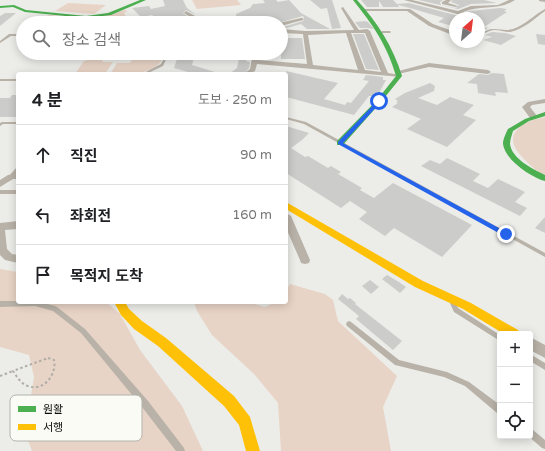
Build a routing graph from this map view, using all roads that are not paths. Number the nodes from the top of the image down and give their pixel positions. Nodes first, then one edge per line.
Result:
1 (142, 0) edge
2 (294, 0) edge
3 (304, 0) edge
4 (355, 0) edge
5 (406, 0) edge
6 (439, 0) edge
7 (492, 0) edge
8 (513, 0) edge
9 (541, 0) edge
10 (448, 1) edge
11 (545, 1) edge
12 (507, 3) junction
13 (0, 7) edge
14 (343, 8) dead end
15 (468, 9) junction
16 (365, 10) junction
17 (545, 10) edge
18 (186, 12) dead end
19 (454, 12) edge
20 (460, 12) edge
21 (76, 16) edge
22 (94, 16) edge
23 (193, 16) edge
24 (301, 19) dead end
25 (288, 22) edge
26 (348, 31) junction
27 (357, 31) junction
28 (288, 32) edge
29 (449, 32) edge
30 (485, 32) edge
31 (305, 33) junction
32 (16, 35) edge
33 (0, 42) edge
34 (164, 60) edge
35 (255, 62) joint
36 (310, 66) junction
37 (362, 71) junction
38 (148, 72) edge
39 (249, 72) dead end
40 (488, 72) dead end
41 (385, 74) junction
42 (399, 74) junction
43 (0, 80) edge
44 (16, 80) edge
45 (545, 101) edge
46 (545, 114) edge
47 (533, 116) junction
48 (288, 119) edge
49 (16, 123) edge
50 (0, 125) edge
51 (340, 143) junction
52 (14, 176) edge
53 (545, 178) edge
54 (0, 184) edge
55 (0, 192) edge
56 (16, 192) edge
57 (288, 212) edge
58 (288, 214) edge
59 (16, 225) edge
60 (0, 227) edge
61 (545, 255) edge
62 (16, 258) edge
63 (305, 260) dead end
64 (451, 299) junction
65 (0, 304) edge
66 (16, 304) edge
67 (38, 304) edge
68 (121, 304) edge
69 (349, 324) dead end
70 (509, 331) edge
71 (497, 336) edge
72 (533, 345) edge
73 (545, 352) edge
74 (533, 359) edge
75 (545, 367) edge
76 (137, 395) edge
77 (142, 400) edge
78 (497, 408) edge
79 (533, 435) edge
80 (545, 445) edge
81 (181, 451) edge
82 (253, 451) edge

1 - 22 street
2 - 3 street
4 - 16 street
5 - 19 street
6 - 10 street
7 - 12 street
8 - 12 street
9 - 11 street
10 - 15 street
12 - 15 street
13 - 21 street
14 - 27 street
15 - 20 street
16 - 29 street
16 - 42 street
17 - 30 lane
18 - 23 street
24 - 25 street
26 - 27 street
26 - 31 street
26 - 37 street
27 - 41 street
28 - 31 street
31 - 36 street
32 - 33 lane
34 - 38 lane
35 - 36 street
35 - 39 street
36 - 37 street
37 - 41 street
40 - 42 street
41 - 42 street
42 - 51 street
43 - 44 lane
45 - 47 street
46 - 47 street
47 - 53 street
48 - 51 lane
49 - 50 lane
51 - 61 lane
52 - 54 street
55 - 56 lane
57 - 64 street
58 - 63 street
59 - 60 street
60 - 62 street
64 - 70 street
64 - 71 lane
65 - 66 lane
67 - 76 lane
68 - 82 street
69 - 78 lane
72 - 73 street
74 - 75 lane
77 - 81 lane
79 - 80 lane

